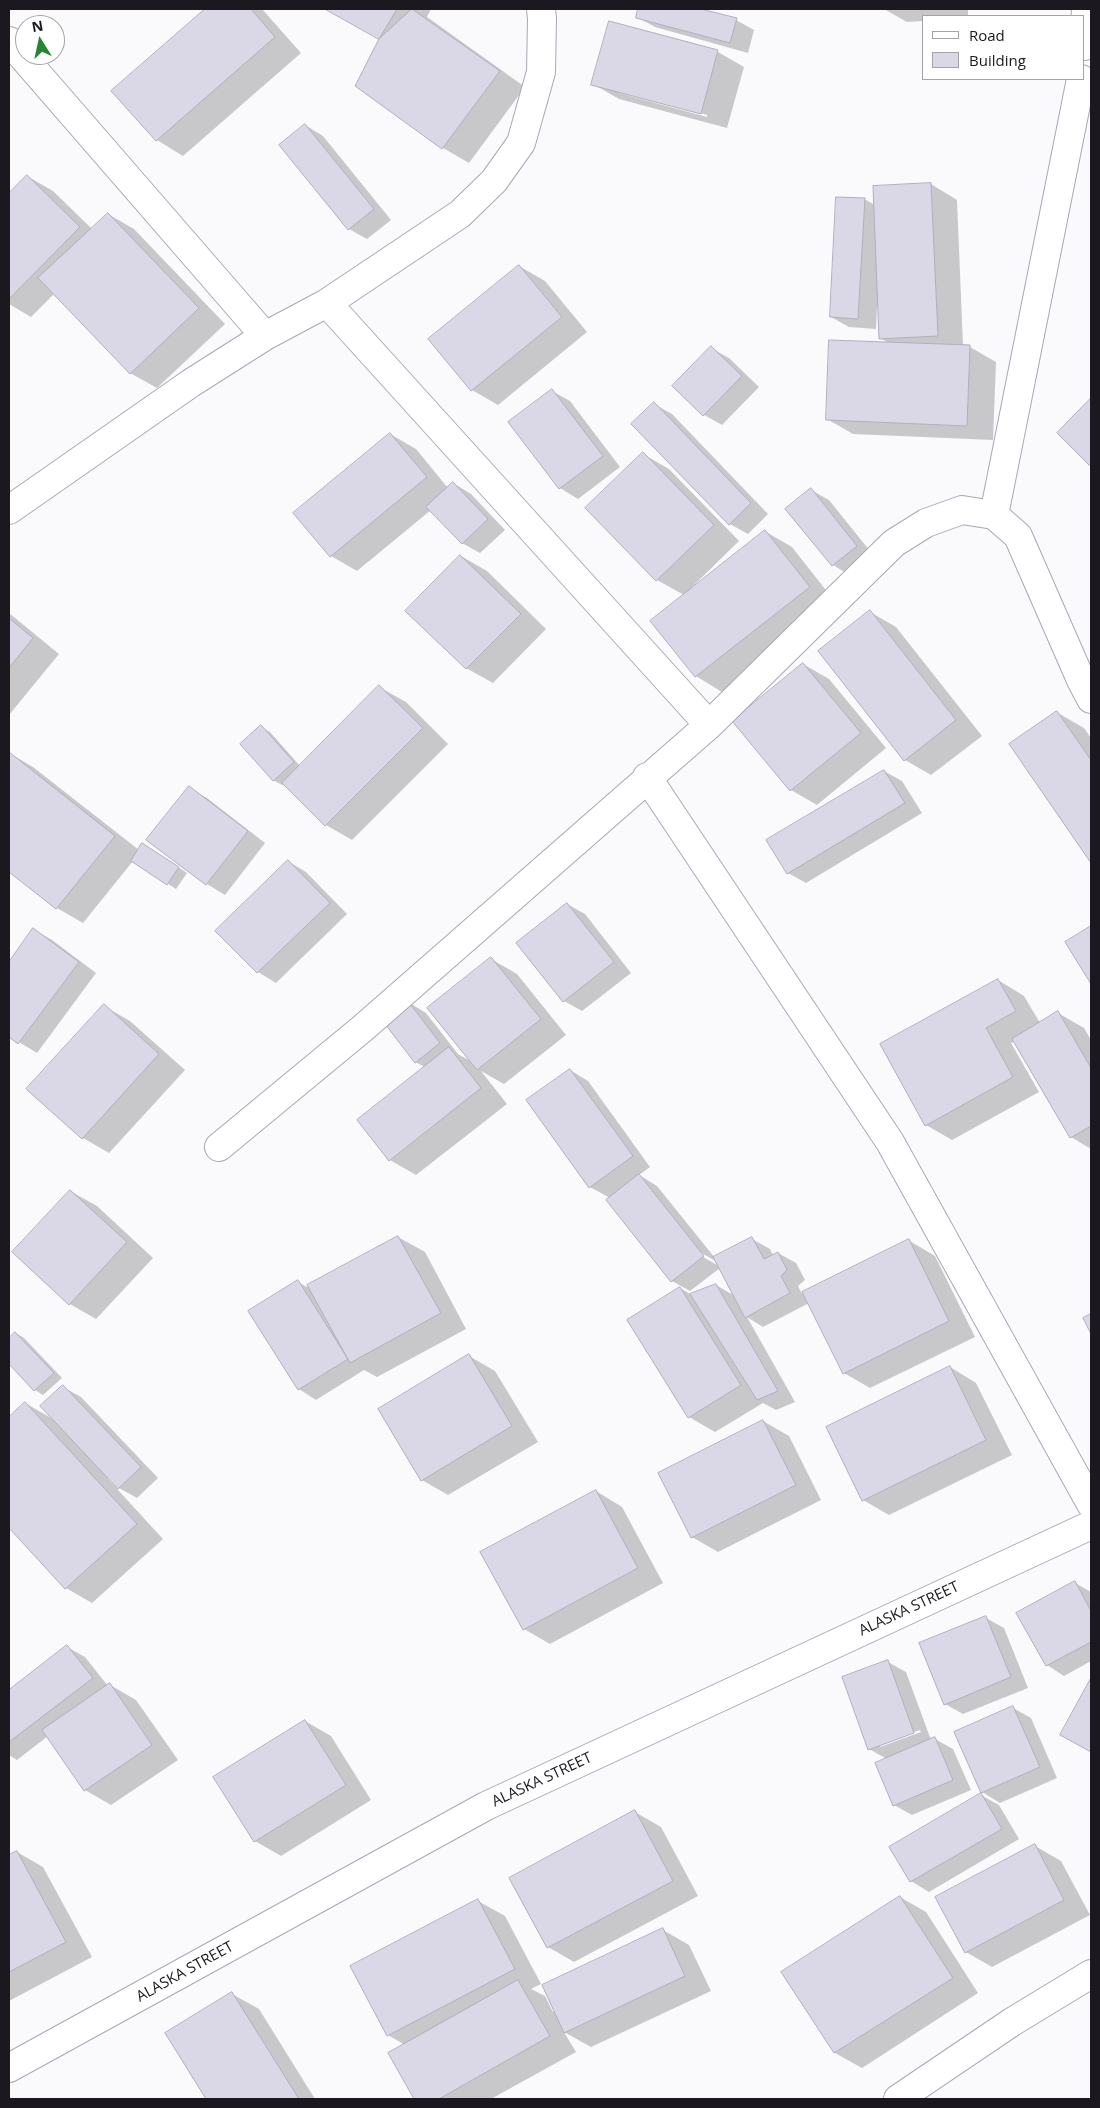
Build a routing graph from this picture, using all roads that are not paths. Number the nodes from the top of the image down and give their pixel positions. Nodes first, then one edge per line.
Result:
1 (541, 9) edge
2 (1086, 9) edge
3 (1085, 28) edge
4 (9, 41) edge
5 (1083, 80) edge
6 (327, 303) junction
7 (265, 336) junction
8 (9, 510) edge
9 (994, 515) junction
10 (1091, 699) edge
11 (709, 725) junction
12 (647, 777) junction
13 (219, 1148) dead end
14 (1091, 1504) edge
15 (1091, 1525) edge
16 (1091, 1974) edge
17 (9, 2068) edge
18 (898, 2099) edge

1 - 6 street
2 - 3 street
4 - 7 street
5 - 9 street
6 - 7 street
6 - 11 street
7 - 8 street
9 - 10 street
9 - 11 street
11 - 12 street
12 - 13 street
12 - 14 street
15 - 17 street, ALASKA STREET
16 - 18 street

